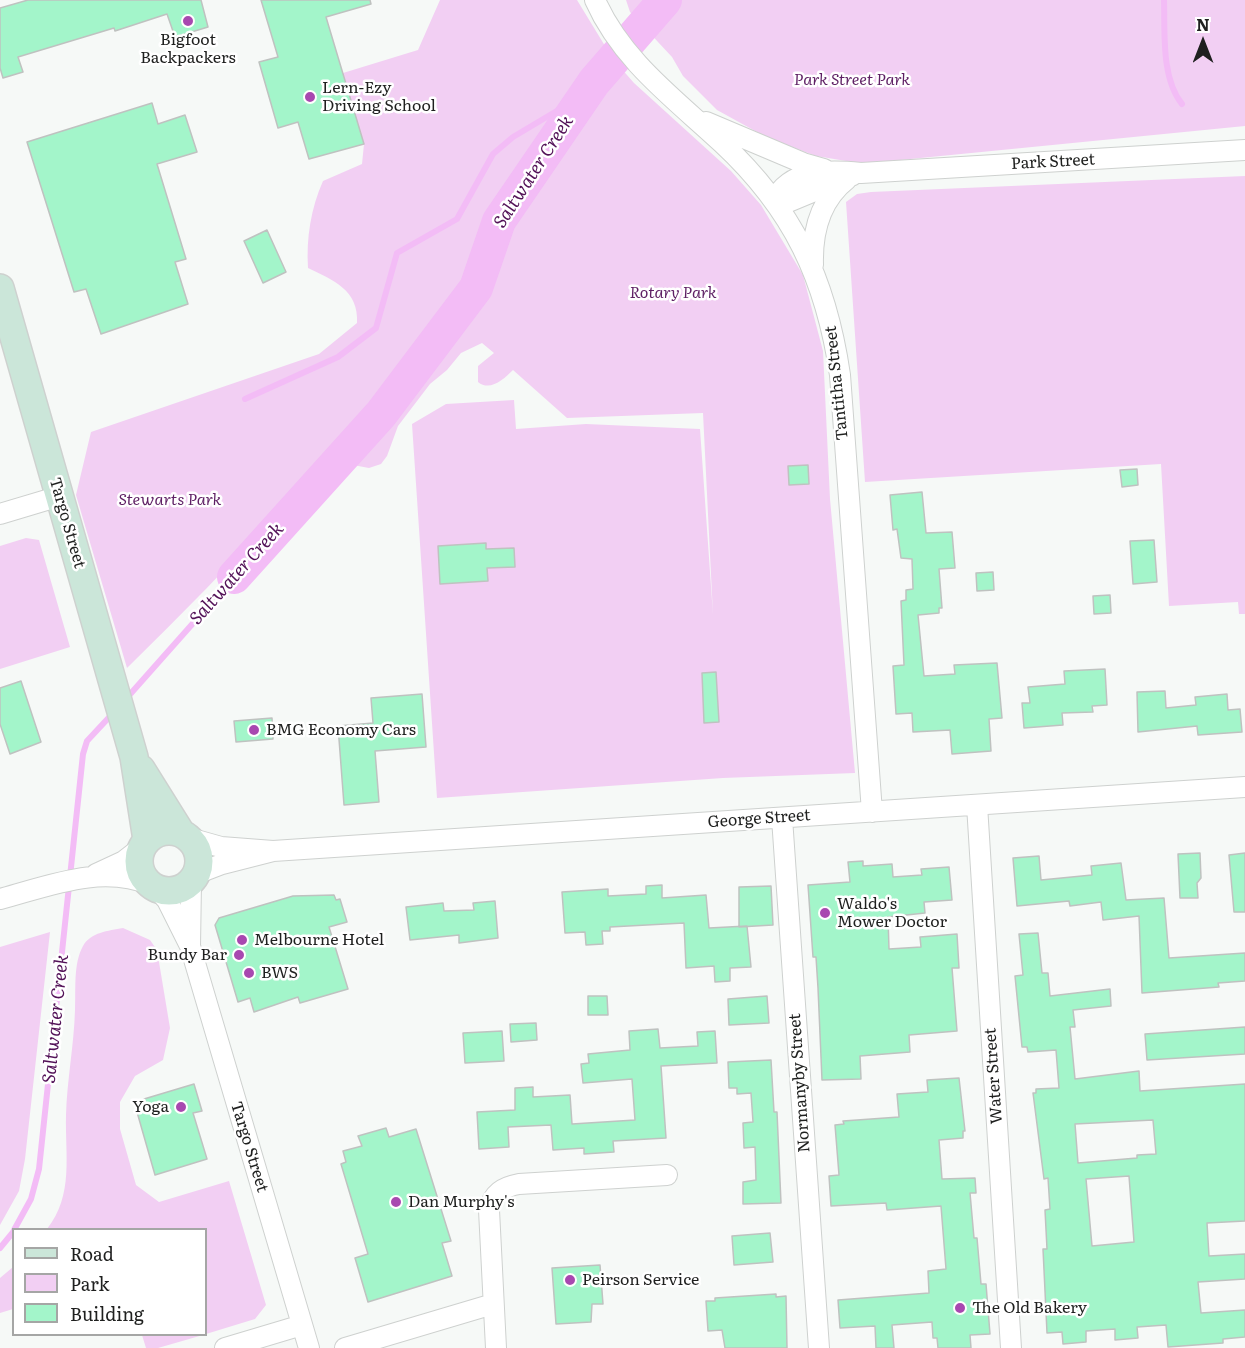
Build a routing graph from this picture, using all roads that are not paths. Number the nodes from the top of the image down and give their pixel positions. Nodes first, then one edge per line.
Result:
1 (596, 1) edge
2 (690, 115) junction
3 (1245, 150) edge
4 (831, 170) junction
5 (857, 174) junction
6 (774, 201) junction
7 (813, 268) junction
8 (0, 288) edge
9 (60, 496) junction
10 (0, 514) edge
11 (133, 753) junction
12 (1245, 788) edge
13 (977, 805) junction
14 (872, 812) junction
15 (782, 818) junction
16 (185, 836) junction
17 (144, 844) junction
18 (273, 851) junction
19 (90, 876) junction
20 (194, 878) junction
21 (154, 887) junction
22 (0, 899) edge
23 (190, 946) junction
24 (667, 1175) dead end
25 (493, 1304) junction
26 (302, 1325) junction
27 (225, 1348) edge
28 (309, 1348) edge
29 (345, 1348) edge
30 (496, 1348) edge
31 (819, 1348) edge
32 (1011, 1348) edge

1 - 2 street, Tantitha Street
2 - 4 street, Park Street
2 - 6 street, Tantitha Street
3 - 5 street, Park Street
4 - 5 street, Park Street
4 - 6 street, Park Street
5 - 6 street, Park Street
5 - 7 street
6 - 7 street, Tantitha Street
7 - 14 street, Tantitha Street
8 - 9 street, Targo Street
9 - 10 street
9 - 11 street, Targo Street
11 - 16 street, Targo Street
11 - 17 street, Targo Street
12 - 13 street, George Street
13 - 14 street, George Street
13 - 32 street, Water Street
14 - 15 street, George Street
15 - 18 street, George Street
15 - 31 street, Normanyby Street
16 - 17 street
16 - 18 street, George Street
16 - 20 street
17 - 19 street
17 - 21 street
18 - 20 street, George Street
19 - 21 street
19 - 22 street
20 - 21 street
20 - 23 street, Targo Street
21 - 23 street, Targo Street
23 - 26 street, Targo Street
24 - 25 street
25 - 29 street
25 - 30 street
26 - 27 street
26 - 28 street, Targo Street

